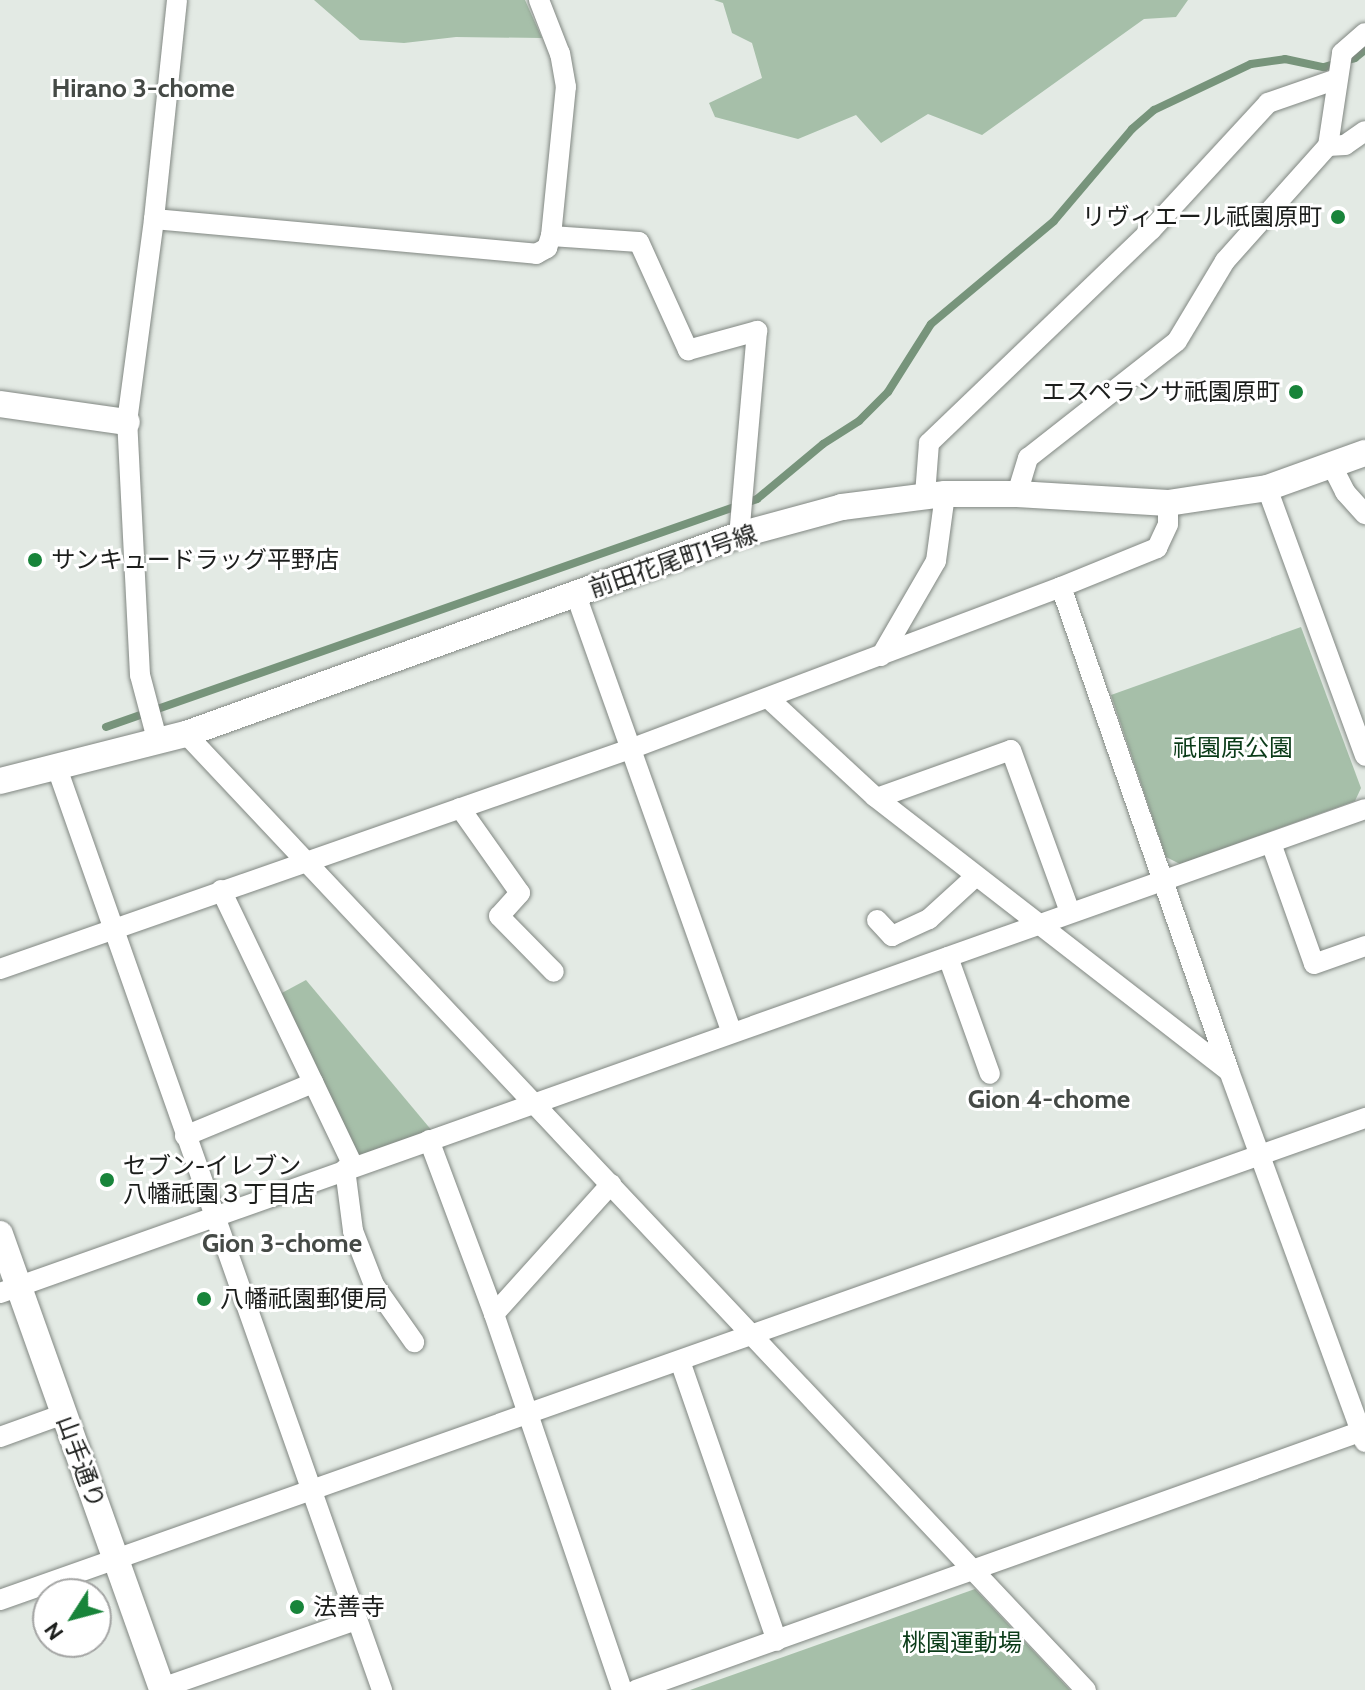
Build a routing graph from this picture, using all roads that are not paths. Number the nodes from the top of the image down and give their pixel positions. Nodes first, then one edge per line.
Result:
1 (177, 0) edge
2 (539, 0) edge
3 (1365, 33) edge
4 (1337, 77) junction
5 (1365, 131) edge
6 (1328, 146) junction
7 (154, 219) junction
8 (551, 236) junction
9 (0, 404) edge
10 (127, 422) junction
11 (1365, 453) edge
12 (1332, 466) junction
13 (1267, 488) junction
14 (935, 494) junction
15 (1017, 494) junction
16 (1168, 503) junction
17 (741, 514) junction
18 (1365, 514) edge
19 (1061, 587) junction
20 (576, 595) junction
21 (881, 656) junction
22 (769, 699) junction
23 (152, 722) junction
24 (186, 734) junction
25 (630, 749) junction
26 (1365, 756) edge
27 (57, 768) junction
28 (0, 781) edge
29 (877, 798) junction
30 (460, 808) junction
31 (1365, 809) edge
32 (1271, 843) junction
33 (306, 861) junction
34 (975, 877) junction
35 (1165, 879) junction
36 (221, 890) junction
37 (1070, 912) junction
38 (877, 920) dead end
39 (1036, 925) junction
40 (112, 928) junction
41 (1365, 946) edge
42 (948, 957) junction
43 (0, 969) edge
44 (554, 972) dead end
45 (731, 1031) junction
46 (1229, 1071) junction
47 (990, 1074) dead end
48 (313, 1083) junction
49 (535, 1104) junction
50 (1365, 1118) edge
51 (185, 1136) junction
52 (429, 1140) junction
53 (1261, 1153) junction
54 (349, 1168) junction
55 (611, 1184) junction
56 (213, 1217) junction
57 (0, 1234) edge
58 (10, 1290) edge
59 (494, 1314) junction
60 (755, 1335) junction
61 (414, 1342) dead end
62 (680, 1361) junction
63 (64, 1414) junction
64 (527, 1415) junction
65 (1364, 1435) edge
66 (0, 1437) edge
67 (309, 1492) junction
68 (115, 1558) junction
69 (976, 1571) junction
70 (0, 1600) edge
71 (356, 1620) junction
72 (777, 1641) junction
73 (162, 1689) edge
74 (382, 1690) edge
75 (622, 1690) edge
76 (636, 1690) edge
77 (1086, 1690) edge

1 - 7 street
2 - 8 street
3 - 4 street
4 - 6 street
4 - 14 street
5 - 6 street
6 - 15 street
7 - 8 street
7 - 10 street
8 - 17 street
9 - 10 street
10 - 23 street
11 - 12 street, 前田花尾町1号線
12 - 13 street, 前田花尾町1号線
12 - 18 street
13 - 16 street, 前田花尾町1号線
13 - 26 street
14 - 15 street, 前田花尾町1号線
14 - 17 street, 前田花尾町1号線
14 - 21 street
15 - 16 street, 前田花尾町1号線
16 - 19 street
17 - 20 street, 前田花尾町1号線
19 - 21 street
19 - 35 street
20 - 24 street, 前田花尾町1号線
20 - 25 street
21 - 22 street
22 - 25 street
22 - 29 street
23 - 24 street, 前田花尾町1号線
23 - 27 street, 前田花尾町1号線
24 - 33 street
25 - 30 street
25 - 45 street
27 - 28 street, 前田花尾町1号線
27 - 40 street
29 - 34 street
29 - 37 street
30 - 33 street
30 - 44 street
31 - 32 street
32 - 35 street
32 - 41 street
33 - 36 street
33 - 49 street
34 - 38 street
34 - 39 street
35 - 37 street
35 - 46 street
36 - 40 street
36 - 48 street
37 - 39 street
39 - 42 street
39 - 46 street
40 - 43 street
40 - 51 street
42 - 45 street
42 - 47 street
45 - 49 street
46 - 53 street
48 - 51 street
48 - 54 street
49 - 52 street
49 - 55 street
50 - 53 street
51 - 56 street
52 - 54 street
52 - 59 street
53 - 60 street
53 - 65 street
54 - 56 street
54 - 61 street
55 - 59 street
55 - 60 street
56 - 58 street
56 - 67 street
57 - 58 street, 山手通り
58 - 63 street, 山手通り
59 - 64 street
60 - 62 street
60 - 69 street
62 - 64 street
62 - 72 street
63 - 66 street
63 - 68 street, 山手通り
64 - 67 street
64 - 75 street
65 - 69 street
67 - 68 street
67 - 71 street
68 - 70 street
68 - 73 street, 山手通り
69 - 72 street
69 - 77 street
71 - 73 street
71 - 74 street
72 - 76 street

